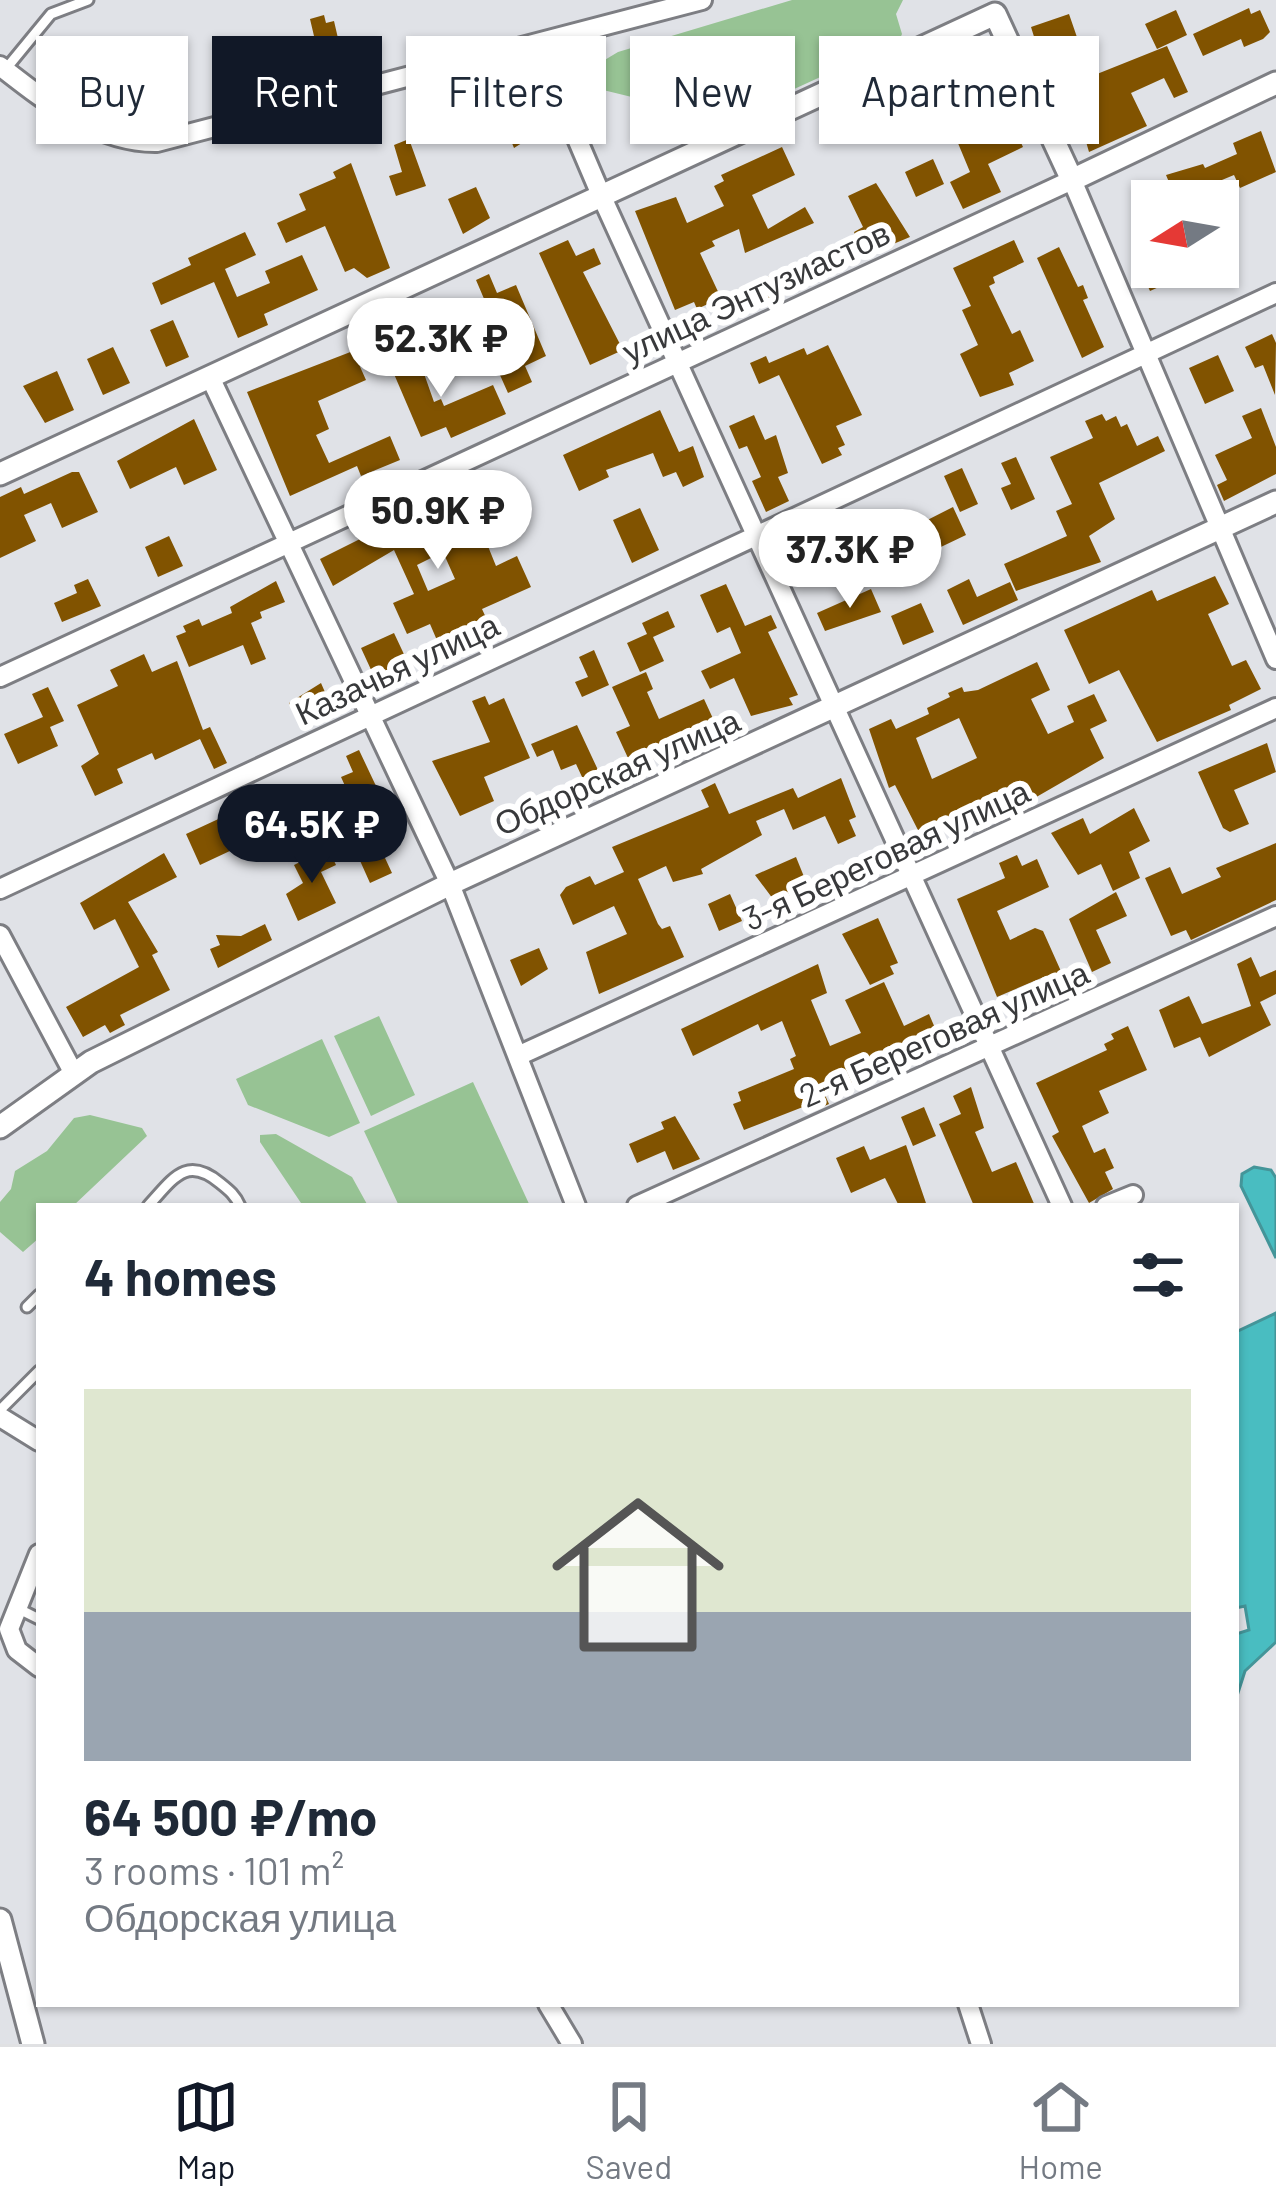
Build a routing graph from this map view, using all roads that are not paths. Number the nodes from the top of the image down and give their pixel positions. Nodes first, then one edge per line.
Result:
1 (88, 0) edge
2 (692, 1) edge
3 (994, 7) edge
4 (573, 36) edge
5 (3, 68) edge
6 (406, 79) edge
7 (1276, 83) edge
8 (579, 144) edge
9 (1072, 180) junction
10 (601, 195) junction
11 (1276, 293) edge
12 (1147, 354) junction
13 (679, 365) junction
14 (210, 377) junction
15 (0, 474) edge
16 (1276, 502) edge
17 (1217, 530) junction
18 (759, 535) junction
19 (289, 545) junction
20 (1276, 659) edge
21 (0, 677) edge
22 (837, 708) junction
23 (1276, 708) edge
24 (372, 713) junction
25 (912, 877) junction
26 (450, 884) junction
27 (0, 889) edge
28 (1276, 916) edge
29 (0, 935) edge
30 (990, 1046) junction
31 (520, 1054) junction
32 (73, 1072) junction
33 (0, 1127) edge
34 (1133, 1195) dead end
35 (151, 1203) edge
36 (239, 1203) edge
37 (575, 1203) edge
38 (645, 1203) edge
39 (1061, 1203) edge
40 (1113, 1203) edge
41 (36, 1297) edge
42 (27, 1307) dead end
43 (36, 1374) edge
44 (2, 1406) edge
45 (36, 1438) edge
46 (36, 1561) edge
47 (16, 1608) junction
48 (36, 1618) edge
49 (36, 1664) edge
50 (0, 1920) edge
51 (550, 2007) edge
52 (969, 2007) edge
53 (33, 2044) edge
54 (572, 2044) edge
55 (981, 2044) edge

1 - 5 lane
2 - 4 street
3 - 9 street
3 - 10 street
5 - 6 street
7 - 9 street, улица Энтузиастов
8 - 10 street
9 - 12 street
9 - 13 street, улица Энтузиастов
10 - 13 street
10 - 14 street
11 - 12 street, Казачья улица
12 - 17 street
12 - 18 street, Казачья улица
13 - 18 street
13 - 19 street, улица Энтузиастов
14 - 15 street
14 - 19 street
16 - 17 street, Обдорская улица
17 - 20 street
17 - 22 street, Обдорская улица
18 - 22 street
18 - 24 street, Казачья улица
19 - 21 street, улица Энтузиастов
19 - 24 street
22 - 25 street
22 - 26 street, Обдорская улица
23 - 25 street, 3-я Береговая улица
24 - 26 street
24 - 27 street, Казачья улица
25 - 30 street
25 - 31 street, 3-я Береговая улица
26 - 31 street
26 - 32 street, Обдорская улица
28 - 30 street, 2-я Береговая улица
29 - 32 street
30 - 38 street, 2-я Береговая улица
30 - 39 street
31 - 37 street
32 - 33 street, Обдорская улица
34 - 40 street
35 - 36 lane
41 - 42 lane
43 - 44 lane
44 - 45 street
46 - 47 street
47 - 48 lane
47 - 49 street
50 - 53 street
51 - 54 street
52 - 55 street

